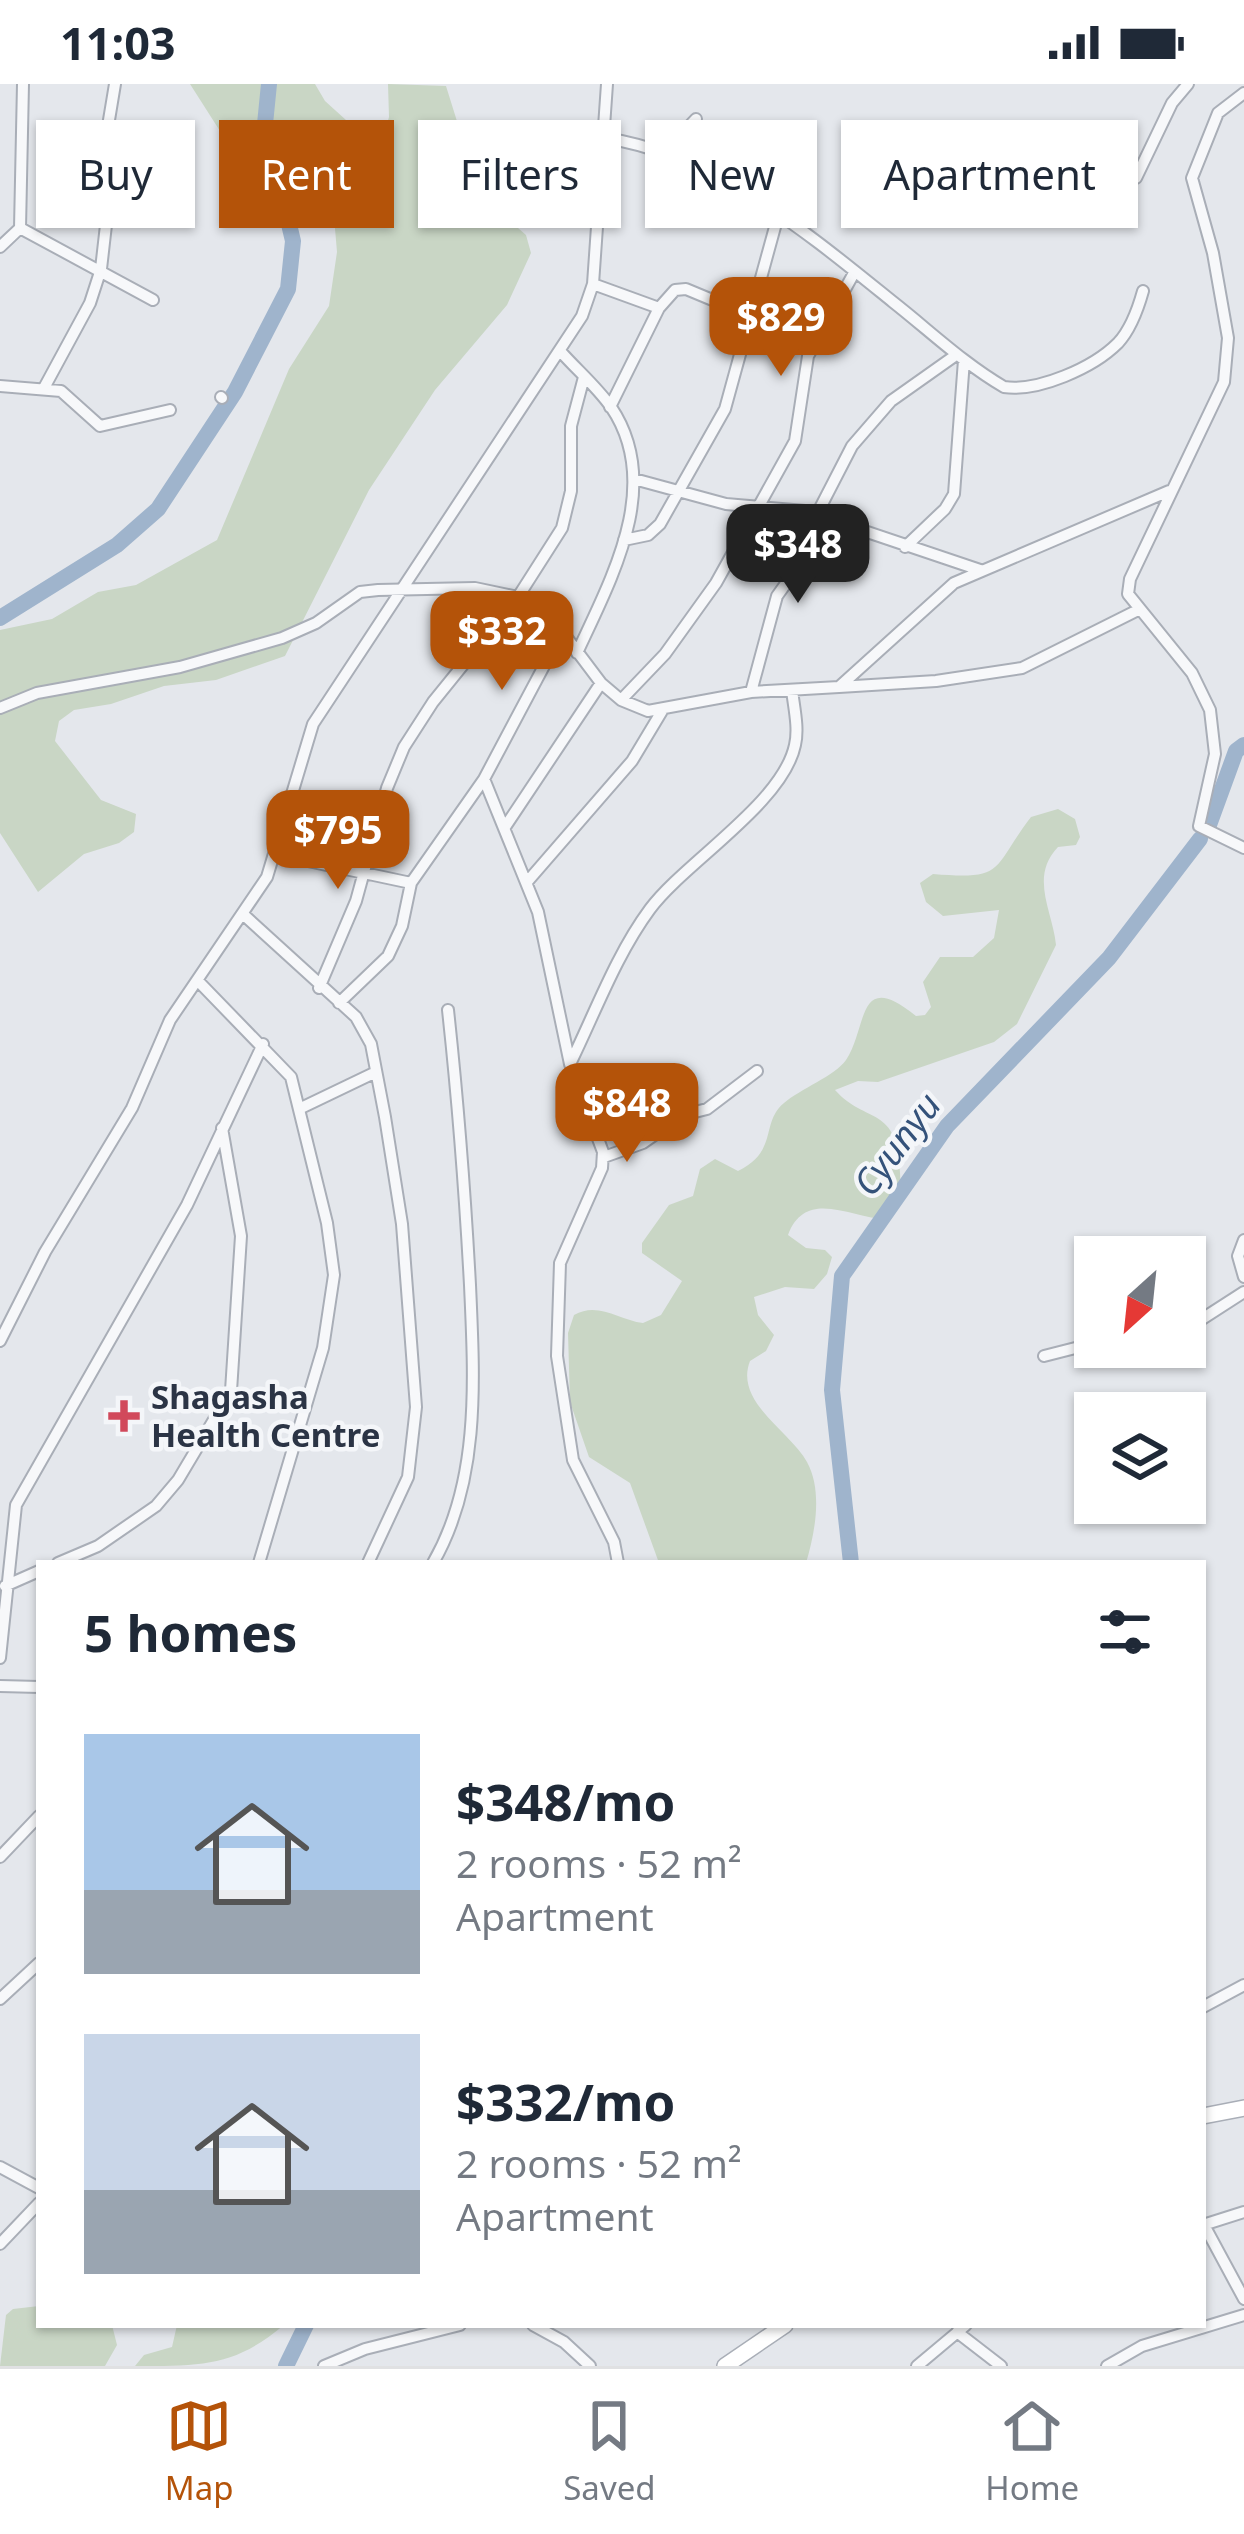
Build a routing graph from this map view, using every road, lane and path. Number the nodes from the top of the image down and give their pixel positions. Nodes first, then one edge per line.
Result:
1 (23, 84) edge
2 (115, 84) edge
3 (607, 84) edge
4 (1188, 84) edge
5 (1244, 93) edge
6 (605, 120) edge
7 (1138, 174) edge
8 (20, 228) junction
9 (597, 228) edge
10 (775, 228) edge
11 (794, 228) edge
12 (0, 247) edge
13 (101, 268) junction
14 (854, 273) junction
15 (593, 284) junction
16 (1143, 291) dead end
17 (153, 299) dead end
18 (659, 308) junction
19 (751, 316) junction
20 (561, 352) junction
21 (960, 357) junction
22 (584, 377) junction
23 (0, 386) edge
24 (44, 388) junction
25 (610, 406) junction
26 (170, 410) dead end
27 (634, 479) junction
28 (1169, 491) junction
29 (681, 492) junction
30 (753, 509) junction
31 (817, 514) junction
32 (624, 540) junction
33 (905, 547) junction
34 (980, 570) junction
35 (402, 592) junction
36 (518, 597) junction
37 (1138, 610) junction
38 (562, 632) junction
39 (578, 653) junction
40 (601, 683) junction
41 (838, 687) junction
42 (792, 690) junction
43 (751, 692) junction
44 (621, 700) junction
45 (0, 708) edge
46 (662, 711) junction
47 (484, 779) junction
48 (505, 827) junction
49 (1244, 848) edge
50 (275, 854) junction
51 (361, 874) junction
52 (527, 882) junction
53 (411, 883) junction
54 (245, 916) junction
55 (199, 982) junction
56 (320, 988) junction
57 (340, 1003) junction
58 (448, 1010) dead end
59 (263, 1044) junction
60 (570, 1064) junction
61 (758, 1071) dead end
62 (376, 1072) junction
63 (302, 1108) junction
64 (221, 1128) junction
65 (604, 1157) junction
66 (1244, 1240) edge
67 (1244, 1276) edge
68 (1244, 1292) edge
69 (1206, 1316) edge
70 (0, 1341) edge
71 (1074, 1348) edge
72 (1044, 1356) dead end
73 (65, 1560) edge
74 (260, 1560) edge
75 (369, 1560) edge
76 (434, 1560) edge
77 (617, 1560) edge
78 (36, 1572) edge
79 (5, 1586) junction
80 (0, 1658) edge
81 (0, 1686) edge
82 (36, 1687) edge
83 (36, 1819) edge
84 (0, 1857) edge
85 (36, 1967) edge
86 (1244, 1985) edge
87 (0, 1999) edge
88 (1206, 2005) edge
89 (1244, 2108) edge
90 (1206, 2115) edge
91 (0, 2167) edge
92 (36, 2186) edge
93 (36, 2206) edge
94 (1244, 2212) edge
95 (1206, 2223) edge
96 (1206, 2230) edge
97 (0, 2244) edge
98 (1244, 2300) edge
99 (1244, 2314) edge
100 (1206, 2326) edge
101 (448, 2328) edge
102 (539, 2328) edge
103 (781, 2328) edge
104 (961, 2328) edge
105 (1199, 2328) edge
106 (324, 2366) edge
107 (590, 2366) edge
108 (725, 2366) edge
109 (916, 2366) edge
110 (1001, 2366) edge
111 (1107, 2366) edge

1 - 8 street
2 - 13 street
3 - 6 street
4 - 7 street
5 - 28 street
8 - 12 street
8 - 13 street
9 - 15 street
10 - 19 street
11 - 14 street
13 - 17 street
13 - 24 street
14 - 21 street
14 - 30 street
15 - 18 street
15 - 20 street
16 - 21 street
18 - 19 street
18 - 25 street
19 - 29 street
20 - 22 street
20 - 35 street
21 - 31 street
21 - 33 street
22 - 25 street
22 - 36 street
23 - 24 street
24 - 26 street
25 - 27 street
27 - 29 street
27 - 32 street
28 - 34 street
28 - 37 street
29 - 30 street
29 - 32 street
30 - 31 street
30 - 44 street
31 - 33 street
31 - 43 street
32 - 39 street
33 - 34 street
34 - 41 street
35 - 36 street
35 - 45 street
35 - 50 street
36 - 38 street
36 - 51 street
37 - 41 street
37 - 49 street
38 - 39 street
38 - 47 street
39 - 40 street
40 - 44 street
40 - 48 street
41 - 42 street
42 - 43 street
42 - 60 street
43 - 46 street
44 - 46 street
46 - 52 street
47 - 48 street
47 - 53 street
48 - 52 street
50 - 51 street
50 - 54 street
51 - 53 street
51 - 56 street
52 - 60 street
53 - 57 street
54 - 55 street
54 - 56 street
55 - 59 street
55 - 70 street
56 - 57 street
57 - 62 street
58 - 76 street
59 - 63 street
59 - 64 street
60 - 65 street
61 - 65 street
62 - 63 street
62 - 75 street
63 - 74 street
64 - 73 street
64 - 79 street
65 - 77 street
66 - 67 street
68 - 69 street
71 - 72 street
78 - 79 street
79 - 80 street
81 - 82 street
83 - 84 street
85 - 87 street
86 - 88 street
89 - 90 main road
91 - 92 street
93 - 97 street
94 - 95 street
96 - 98 street
99 - 100 street
101 - 106 street
102 - 107 street
103 - 108 main road
104 - 109 street
104 - 110 street
105 - 111 street

